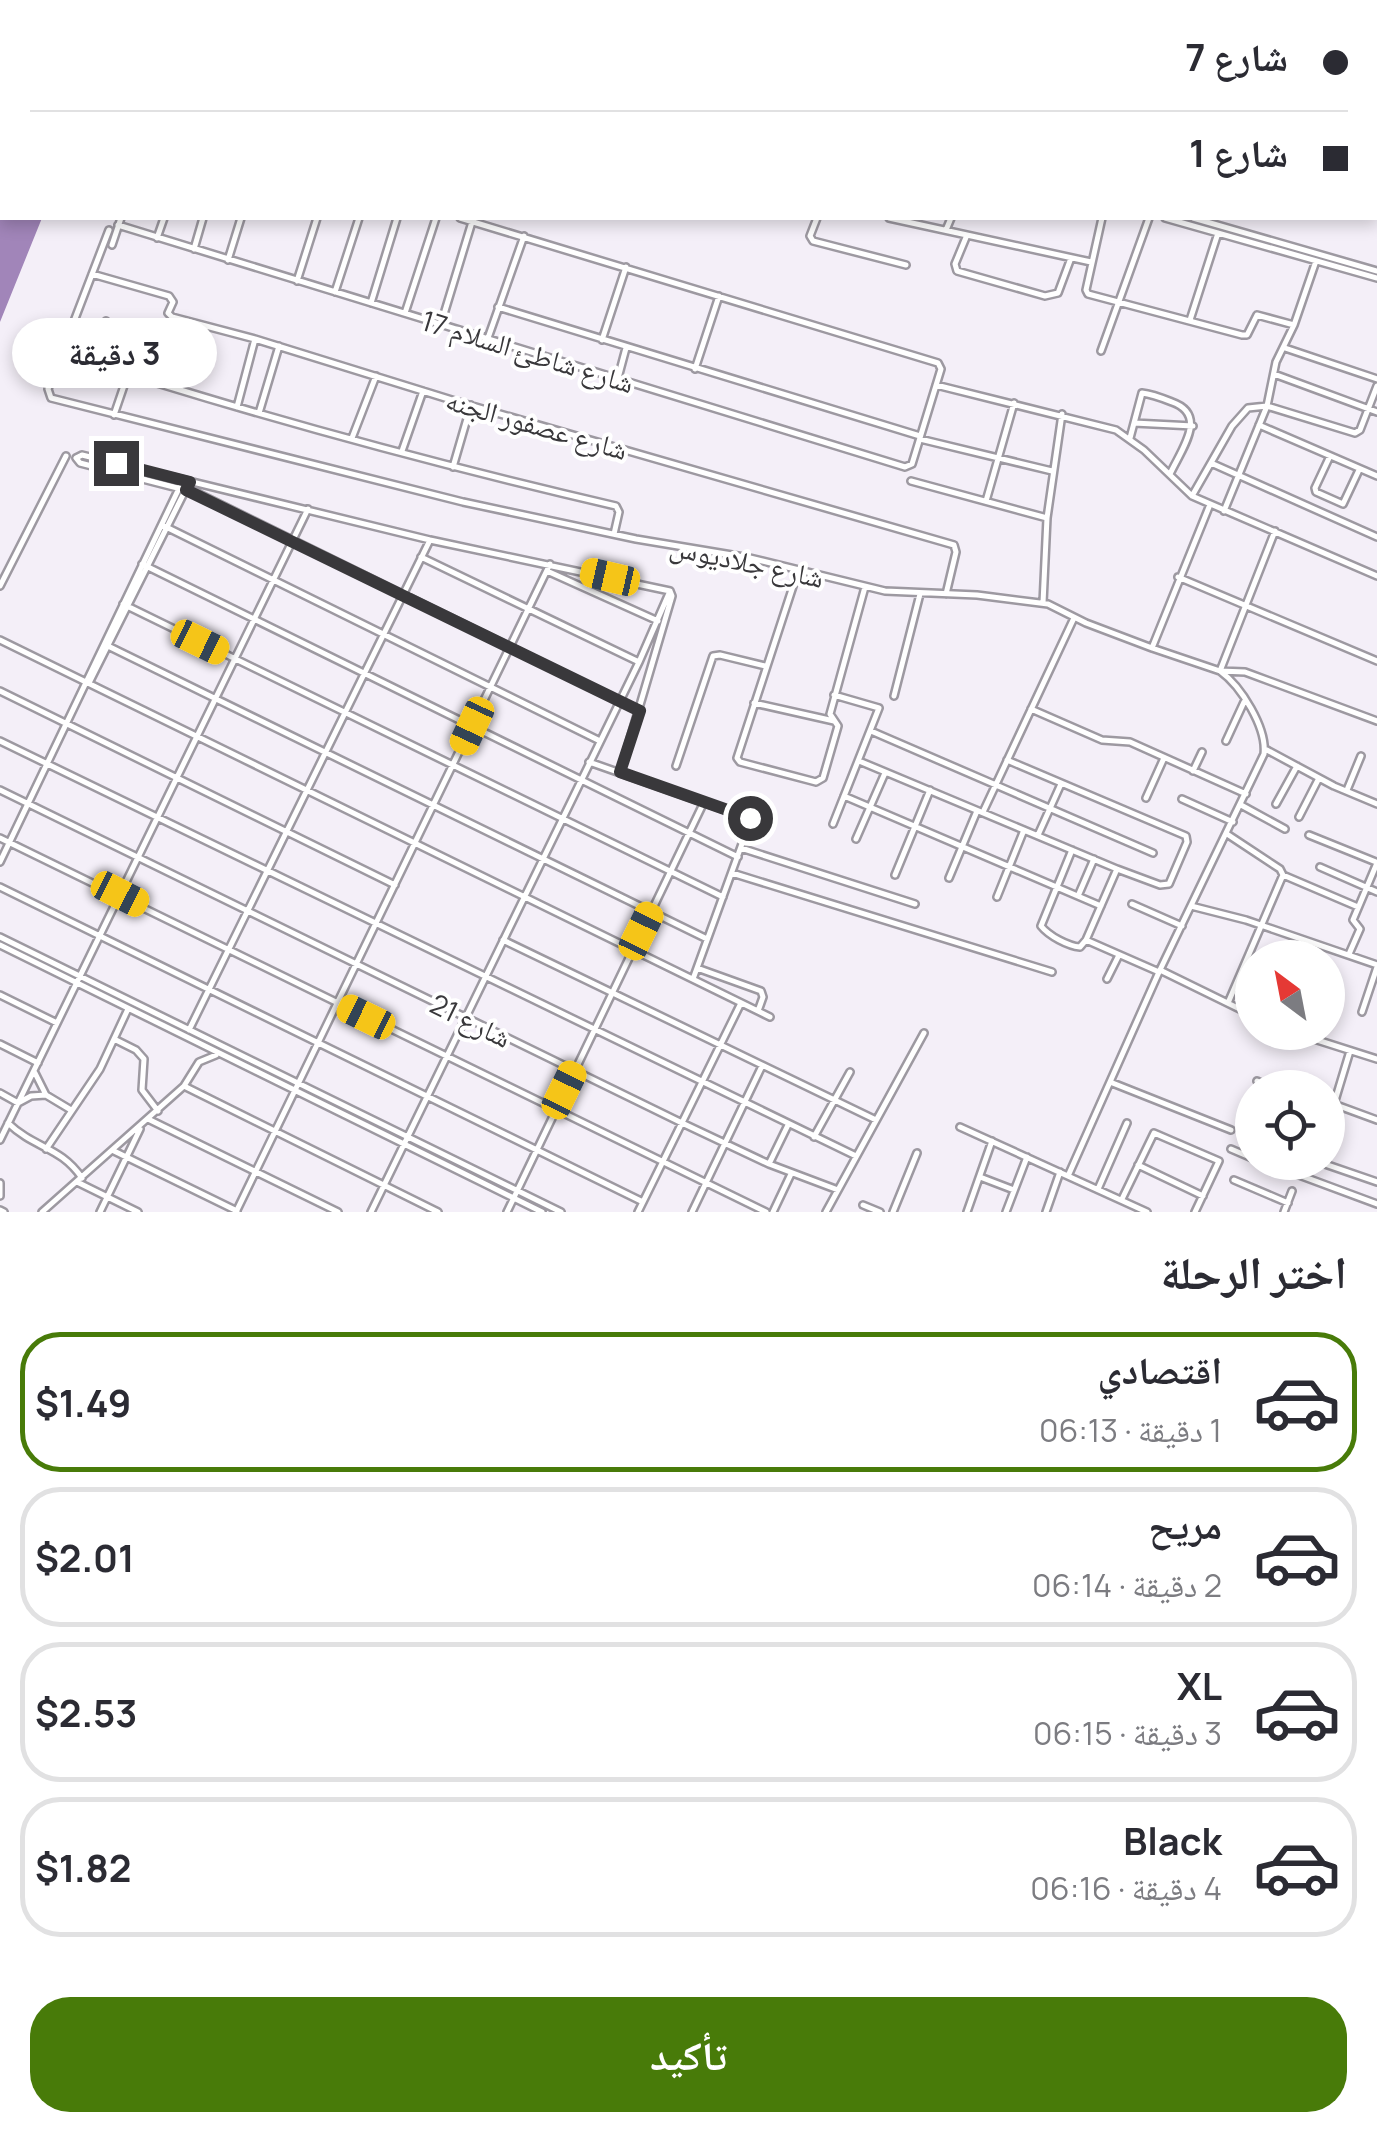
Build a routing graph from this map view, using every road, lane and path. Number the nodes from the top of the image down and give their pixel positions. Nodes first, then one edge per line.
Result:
1 (163, 220) edge
2 (202, 220) edge
3 (240, 220) edge
4 (316, 220) edge
5 (358, 220) edge
6 (396, 220) edge
7 (435, 220) edge
8 (468, 220) edge
9 (817, 220) edge
10 (898, 220) edge
11 (950, 220) edge
12 (1102, 220) edge
13 (1148, 220) edge
14 (1173, 220) edge
15 (1206, 220) edge
16 (120, 221) edge
17 (472, 221) junction
18 (110, 230) dead end
19 (946, 230) junction
20 (1218, 232) junction
21 (967, 235) junction
22 (524, 236) junction
23 (158, 238) junction
24 (112, 245) dead end
25 (194, 249) junction
26 (1071, 258) junction
27 (228, 260) junction
28 (1316, 261) junction
29 (1091, 262) junction
30 (906, 265) dead end
31 (626, 266) junction
32 (1347, 266) junction
33 (1377, 270) edge
34 (92, 274) junction
35 (1377, 278) edge
36 (297, 281) junction
37 (335, 292) junction
38 (719, 296) junction
39 (1118, 302) junction
40 (371, 303) junction
41 (498, 306) junction
42 (405, 314) junction
43 (1190, 320) junction
44 (106, 321) dead end
45 (441, 324) junction
46 (1294, 325) junction
47 (488, 338) junction
48 (254, 339) junction
49 (602, 340) junction
50 (279, 346) junction
51 (626, 347) junction
52 (1284, 348) junction
53 (1100, 350) dead end
54 (62, 353) junction
55 (94, 363) junction
56 (695, 369) junction
57 (128, 374) junction
58 (1274, 374) junction
59 (376, 376) junction
60 (618, 378) junction
61 (1377, 379) edge
62 (936, 385) junction
63 (1377, 386) edge
64 (423, 391) junction
65 (1014, 403) junction
66 (471, 406) junction
67 (1267, 406) junction
68 (237, 407) junction
69 (1368, 408) junction
70 (1377, 412) edge
71 (259, 413) junction
72 (1062, 414) junction
73 (114, 416) junction
74 (1134, 422) junction
75 (1259, 425) junction
76 (1193, 426) junction
77 (920, 437) junction
78 (352, 438) junction
79 (1130, 438) junction
80 (402, 451) junction
81 (66, 456) dead end
82 (1330, 456) junction
83 (998, 458) junction
84 (1211, 462) junction
85 (452, 467) junction
86 (1360, 468) junction
87 (1052, 471) junction
88 (1170, 474) junction
89 (1238, 474) junction
90 (1377, 476) edge
91 (187, 481) junction
92 (911, 481) dead end
93 (183, 489) junction
94 (1192, 496) junction
95 (986, 501) junction
96 (1210, 506) junction
97 (308, 509) junction
98 (1224, 512) junction
99 (1047, 518) junction
100 (164, 526) junction
101 (1275, 531) junction
102 (614, 534) junction
103 (1377, 537) edge
104 (294, 540) junction
105 (430, 540) junction
106 (422, 558) junction
107 (145, 566) junction
108 (549, 567) junction
109 (798, 571) junction
110 (1376, 574) edge
111 (1178, 578) junction
112 (274, 580) junction
113 (0, 586) edge
114 (866, 587) junction
115 (670, 591) junction
116 (920, 594) junction
117 (946, 594) junction
118 (402, 595) junction
119 (1043, 603) junction
120 (126, 606) junction
121 (1243, 607) junction
122 (528, 609) junction
123 (1074, 618) junction
124 (254, 620) junction
125 (658, 621) junction
126 (384, 634) junction
127 (0, 640) edge
128 (110, 646) junction
129 (510, 648) junction
130 (1152, 648) junction
131 (235, 659) junction
132 (1377, 661) edge
133 (639, 662) junction
134 (766, 666) junction
135 (1220, 671) junction
136 (364, 674) junction
137 (86, 684) junction
138 (491, 687) junction
139 (0, 691) edge
140 (834, 696) junction
141 (894, 696) dead end
142 (216, 699) junction
143 (620, 700) junction
144 (1245, 700) junction
145 (754, 704) junction
146 (1031, 709) junction
147 (640, 711) junction
148 (345, 713) junction
149 (1377, 720) edge
150 (834, 721) junction
151 (67, 724) junction
152 (472, 726) junction
153 (871, 731) junction
154 (196, 738) junction
155 (1226, 740) dead end
156 (0, 741) edge
157 (600, 741) junction
158 (1265, 749) junction
159 (1202, 752) dead end
160 (326, 753) junction
161 (1361, 756) dead end
162 (1164, 758) junction
163 (1007, 760) junction
164 (858, 761) junction
165 (589, 762) junction
166 (47, 764) junction
167 (453, 766) junction
168 (676, 766) dead end
169 (1296, 766) junction
170 (620, 772) junction
171 (886, 772) junction
172 (1194, 772) junction
173 (177, 778) junction
174 (1319, 778) junction
175 (580, 780) junction
176 (1062, 784) junction
177 (996, 786) junction
178 (0, 790) edge
179 (930, 790) junction
180 (1347, 791) junction
181 (306, 792) junction
182 (1246, 794) junction
183 (844, 796) junction
184 (1146, 798) dead end
185 (1182, 799) dead end
186 (704, 802) junction
187 (1376, 802) edge
188 (28, 804) junction
189 (1276, 804) dead end
190 (1241, 805) junction
191 (434, 806) junction
192 (870, 808) junction
193 (1050, 809) junction
194 (980, 811) junction
195 (1299, 817) dead end
196 (157, 818) junction
197 (561, 820) junction
198 (1232, 822) junction
199 (832, 824) dead end
200 (915, 827) junction
201 (1025, 829) junction
202 (1285, 829) dead end
203 (287, 832) junction
204 (689, 833) junction
205 (1227, 834) junction
206 (1038, 835) junction
207 (1309, 835) dead end
208 (0, 838) edge
209 (856, 838) dead end
210 (10, 843) junction
211 (415, 845) junction
212 (962, 847) junction
213 (741, 848) junction
214 (1072, 850) junction
215 (1153, 854) dead end
216 (138, 857) junction
217 (738, 857) junction
218 (542, 859) junction
219 (1094, 859) junction
220 (0, 862) edge
221 (1377, 863) edge
222 (1010, 867) junction
223 (1320, 867) dead end
224 (1117, 870) junction
225 (267, 872) junction
226 (670, 872) junction
227 (732, 873) junction
228 (1283, 875) junction
229 (895, 876) dead end
230 (950, 878) dead end
231 (395, 886) junction
232 (1056, 887) junction
233 (0, 888) edge
234 (1366, 888) junction
235 (1377, 892) edge
236 (120, 894) junction
237 (1078, 896) junction
238 (723, 897) junction
239 (997, 897) dead end
240 (524, 898) junction
241 (915, 904) dead end
242 (1132, 904) dead end
243 (1102, 906) junction
244 (1192, 906) junction
245 (1358, 907) junction
246 (248, 911) junction
247 (651, 912) junction
248 (376, 925) junction
249 (1260, 925) junction
250 (1182, 926) junction
251 (100, 934) junction
252 (0, 937) edge
253 (708, 939) junction
254 (504, 940) junction
255 (1086, 940) junction
256 (1306, 940) edge
257 (0, 946) edge
258 (229, 950) junction
259 (632, 951) junction
260 (1119, 954) junction
261 (1345, 954) edge
262 (1349, 955) junction
263 (358, 964) junction
264 (1377, 966) edge
265 (697, 968) junction
266 (1160, 971) junction
267 (1052, 972) dead end
268 (485, 977) junction
269 (78, 979) junction
270 (1107, 979) dead end
271 (692, 980) junction
272 (210, 989) junction
273 (612, 992) junction
274 (0, 994) edge
275 (1228, 1002) junction
276 (740, 1003) junction
277 (338, 1004) junction
278 (1235, 1006) edge
279 (128, 1008) junction
280 (758, 1011) junction
281 (1362, 1012) dead end
282 (465, 1017) junction
283 (770, 1017) dead end
284 (57, 1024) junction
285 (190, 1030) junction
286 (593, 1031) junction
287 (924, 1033) dead end
288 (114, 1039) junction
289 (190, 1040) junction
290 (319, 1043) junction
291 (0, 1044) edge
292 (720, 1044) junction
293 (1345, 1049) edge
294 (1350, 1051) junction
295 (219, 1054) junction
296 (446, 1057) junction
297 (1377, 1059) edge
298 (762, 1065) junction
299 (36, 1066) junction
300 (195, 1068) junction
301 (574, 1070) junction
302 (1343, 1070) edge
303 (850, 1072) dead end
304 (1110, 1082) junction
305 (300, 1083) junction
306 (701, 1084) junction
307 (184, 1086) junction
308 (296, 1091) junction
309 (0, 1094) edge
310 (46, 1094) junction
311 (428, 1096) junction
312 (834, 1100) junction
313 (18, 1103) junction
314 (743, 1104) junction
315 (1345, 1108) edge
316 (72, 1110) junction
317 (555, 1110) junction
318 (158, 1111) junction
319 (876, 1120) junction
320 (1377, 1120) edge
321 (145, 1122) junction
322 (8, 1123) junction
323 (1126, 1123) dead end
324 (682, 1124) junction
325 (788, 1125) junction
326 (960, 1127) dead end
327 (1231, 1130) dead end
328 (275, 1133) junction
329 (814, 1137) junction
330 (408, 1138) junction
331 (0, 1140) edge
332 (992, 1141) junction
333 (724, 1144) junction
334 (404, 1146) junction
335 (46, 1149) junction
336 (536, 1149) junction
337 (1231, 1149) dead end
338 (114, 1151) junction
339 (1235, 1151) edge
340 (917, 1153) dead end
341 (856, 1156) junction
342 (126, 1157) junction
343 (1027, 1157) junction
344 (662, 1162) junction
345 (768, 1164) junction
346 (1137, 1165) junction
347 (1345, 1171) edge
348 (256, 1172) junction
349 (1060, 1172) junction
350 (792, 1174) junction
351 (980, 1176) junction
352 (1068, 1176) junction
353 (80, 1180) junction
354 (1234, 1180) dead end
355 (1312, 1180) edge
356 (1377, 1182) edge
357 (0, 1183) edge
358 (705, 1183) junction
359 (384, 1186) junction
360 (1098, 1189) junction
361 (517, 1190) junction
362 (838, 1190) junction
363 (1014, 1190) junction
364 (1292, 1191) dead end
365 (0, 1196) edge
366 (107, 1196) junction
367 (1203, 1196) junction
368 (514, 1198) junction
369 (1125, 1201) junction
370 (643, 1202) junction
371 (1288, 1202) junction
372 (1377, 1204) edge
373 (863, 1205) dead end
374 (42, 1212) edge
375 (100, 1212) edge
376 (138, 1212) edge
377 (237, 1212) edge
378 (338, 1212) edge
379 (372, 1212) edge
380 (438, 1212) edge
381 (507, 1212) edge
382 (542, 1212) edge
383 (561, 1212) edge
384 (638, 1212) edge
385 (692, 1212) edge
386 (770, 1212) edge
387 (826, 1212) edge
388 (880, 1212) edge
389 (894, 1212) edge
390 (967, 1212) edge
391 (1006, 1212) edge
392 (1046, 1212) edge
393 (1125, 1212) edge
394 (1147, 1212) edge
395 (1194, 1212) edge
396 (1284, 1212) edge

1 - 23 street
2 - 25 street
3 - 27 street
4 - 36 street
5 - 37 street
6 - 40 street
7 - 42 street
8 - 17 street
9 - 30 street
10 - 19 street
11 - 19 street
12 - 29 street
13 - 39 street
14 - 20 street
15 - 32 street
16 - 23 street, شارع شاطئ السلام 17
16 - 24 street
17 - 22 street
17 - 45 street
18 - 34 street, شارع جلاديوس
19 - 21 street
20 - 28 street
20 - 43 street
21 - 26 street
21 - 26 street
22 - 31 street
22 - 41 street
23 - 25 street, شارع شاطئ السلام 17
25 - 27 street, شارع شاطئ السلام 17
26 - 29 street
27 - 36 street, شارع شاطئ السلام 17
28 - 32 street
28 - 46 street
29 - 39 street
31 - 38 street
31 - 49 street
32 - 33 street
32 - 35 street
34 - 48 street, شارع عصفور الجنه
34 - 54 street, شارع جلاديوس
36 - 37 street, شارع شاطئ السلام 17
37 - 40 street, شارع شاطئ السلام 17
38 - 56 street
38 - 62 street
39 - 43 street
39 - 53 street
40 - 42 street, شارع شاطئ السلام 17
41 - 47 street
41 - 49 street
42 - 45 street, شارع شاطئ السلام 17
43 - 46 street
44 - 55 street
45 - 47 street, شارع شاطئ السلام 17
46 - 52 street
47 - 60 street, شارع شاطئ السلام 17
48 - 50 street, شارع عصفور الجنه
48 - 68 street
49 - 51 street
50 - 59 street, شارع عصفور الجنه
50 - 71 street
51 - 56 street
51 - 60 street
52 - 58 street
52 - 61 street
54 - 55 street
54 - 73 street, شارع جلاديوس
55 - 57 street
56 - 77 street
57 - 68 street
57 - 73 street
58 - 67 street
58 - 69 street
59 - 64 street, شارع عصفور الجنه
59 - 78 street
60 - 77 street, شارع شاطئ السلام 17
62 - 65 street
62 - 77 street
63 - 69 street
64 - 66 street, شارع عصفور الجنه
64 - 80 street
65 - 72 street
65 - 83 street
66 - 85 street
66 - 117 street, شارع عصفور الجنه
67 - 69 street
67 - 75 street
67 - 84 street
68 - 71 street
69 - 70 street
71 - 78 street
72 - 79 street
72 - 87 street
73 - 102 street, شارع جلاديوس
74 - 76 street
74 - 76 street
74 - 79 street
75 - 82 street
75 - 89 street
76 - 88 street
77 - 83 street
78 - 80 street
79 - 88 street
80 - 85 street
81 - 113 street
82 - 86 street
82 - 86 street
83 - 87 street
83 - 95 street
84 - 89 street
84 - 94 street
85 - 102 street
86 - 90 street
87 - 99 street
88 - 94 street
89 - 98 street
89 - 103 street
91 - 93 street
91 - 93 street
91 - 97 street
92 - 95 street
93 - 100 street
93 - 104 street
94 - 96 street
95 - 99 street
96 - 98 street
96 - 111 street
97 - 104 street
97 - 105 street
98 - 101 street
99 - 119 street
100 - 107 street
100 - 112 street
101 - 110 street
101 - 121 street
102 - 109 street, شارع جلاديوس
104 - 112 street
104 - 118 street
105 - 106 street
105 - 108 street
106 - 118 street
106 - 122 street
107 - 120 street
107 - 124 street
108 - 115 street
108 - 122 street
108 - 125 street
109 - 114 street, شارع جلاديوس
109 - 134 street
111 - 121 street
111 - 130 street
112 - 124 street
112 - 126 street
114 - 116 street, شارع جلاديوس
114 - 140 street
115 - 125 street
115 - 147 street
116 - 117 street, شارع جلاديوس
116 - 141 street
117 - 119 street, شارع جلاديوس
118 - 126 street
118 - 129 street
119 - 123 street, شارع جلاديوس
120 - 128 street
120 - 131 street
120 - 137 street
121 - 132 street
121 - 135 street
122 - 129 street
122 - 133 street
123 - 130 street, شارع جلاديوس
123 - 146 street
124 - 131 street
124 - 136 street
125 - 133 street
126 - 136 street
126 - 138 street
127 - 137 street
128 - 137 street
128 - 142 street
129 - 138 street
129 - 143 street
130 - 135 street, شارع جلاديوس
131 - 142 street
131 - 148 street
133 - 143 street
134 - 145 street
134 - 168 street
135 - 144 street
135 - 149 street, شارع جلاديوس
136 - 148 street
136 - 152 street
137 - 151 street
137 - 154 street
138 - 152 street
138 - 157 street
139 - 151 street
140 - 150 street
140 - 153 street
142 - 154 street
142 - 160 street
143 - 147 street
143 - 157 street
144 - 155 street
144 - 158 street
145 - 150 street
145 - 150 street
146 - 162 street
146 - 163 street
147 - 170 street
148 - 160 street
148 - 167 street
151 - 166 street
151 - 173 street
152 - 167 street
152 - 175 street
153 - 164 street
153 - 177 street
154 - 173 street
154 - 181 street
156 - 166 street
157 - 165 street
158 - 169 street
158 - 182 street
159 - 172 street
160 - 181 street
160 - 191 street
161 - 180 street
162 - 172 street
162 - 184 street
163 - 176 street
163 - 177 street
164 - 171 street
164 - 183 street
165 - 170 street
165 - 175 street
166 - 188 street
166 - 196 street
167 - 191 street
167 - 197 street
169 - 174 street
169 - 189 street
170 - 186 street
171 - 179 street
171 - 192 street
172 - 182 street
173 - 196 street
173 - 203 street
174 - 180 street
174 - 195 street
175 - 197 street
175 - 204 street
176 - 193 street
176 - 224 street
177 - 193 street
177 - 194 street
178 - 188 street, شارع 21
179 - 194 street
179 - 200 street
180 - 187 street
181 - 203 street
181 - 211 street
182 - 190 street
183 - 192 street
183 - 199 street
185 - 198 street
186 - 204 street
186 - 213 street
188 - 210 street
188 - 216 street, شارع 21
190 - 198 street
190 - 202 street
191 - 211 street
191 - 218 street
192 - 200 street
192 - 209 street
193 - 206 street
193 - 215 street
194 - 201 street
194 - 212 street
196 - 216 street
196 - 225 street
197 - 218 street
197 - 226 street
198 - 205 street
200 - 212 street
200 - 229 street
201 - 206 street
201 - 222 street
203 - 225 street
203 - 231 street
204 - 217 street
204 - 226 street
205 - 228 street
205 - 244 street
206 - 214 street
207 - 221 street
208 - 210 street
210 - 220 street
210 - 236 street
211 - 231 street
211 - 240 street
212 - 222 street
212 - 230 street
213 - 217 street
213 - 241 street
214 - 219 street
214 - 232 street
216 - 236 street
216 - 246 street, شارع 21
217 - 227 street
218 - 240 street
218 - 247 street
219 - 224 street
219 - 237 street
221 - 234 street
222 - 232 street
222 - 239 street
223 - 234 street
224 - 243 street
225 - 246 street
225 - 248 street
226 - 238 street
226 - 247 street
227 - 238 street
227 - 267 street
228 - 245 street
228 - 249 street
231 - 248 street
232 - 237 street
232 - 255 street
233 - 251 street
234 - 235 street
234 - 245 street
236 - 251 street
236 - 258 street
237 - 243 street
238 - 253 street
240 - 254 street
240 - 259 street
242 - 250 street
243 - 255 street
244 - 249 street
244 - 250 street
245 - 262 street
246 - 258 street
246 - 263 street, شارع 21
247 - 253 street
247 - 259 street
248 - 263 street
248 - 268 street
249 - 256 street
249 - 275 street
250 - 266 street
251 - 269 street
251 - 272 street
252 - 269 street
253 - 265 street
254 - 268 street
254 - 273 street
255 - 260 street
257 - 269 street
258 - 272 street
258 - 277 street
259 - 271 street
259 - 273 street
260 - 266 street
260 - 270 street
261 - 262 street
262 - 264 street
263 - 277 street
263 - 282 street, شارع 21
264 - 281 street
265 - 271 street
265 - 280 street
266 - 275 street
266 - 304 street
268 - 282 street
268 - 286 street
269 - 279 street
269 - 284 street
269 - 285 street
271 - 276 street
272 - 285 street
272 - 290 street
273 - 286 street
273 - 292 street
274 - 284 street
275 - 278 street
276 - 280 street
276 - 292 street
277 - 290 street
277 - 296 street
279 - 288 street
279 - 289 street
280 - 283 street
282 - 296 street
282 - 301 street, شارع 21
284 - 299 street
285 - 289 street
285 - 305 street
286 - 301 street
286 - 306 street
287 - 319 street
288 - 316 street
288 - 318 street
289 - 295 street
289 - 300 street
290 - 305 street
290 - 311 street
291 - 299 street
292 - 298 street
292 - 306 street
293 - 294 street
294 - 297 street
294 - 302 street
295 - 300 street
295 - 308 street
296 - 311 street
296 - 317 street
298 - 312 street
298 - 314 street
299 - 310 street
299 - 313 street
300 - 307 street
301 - 317 street
301 - 324 street, شارع 21
303 - 312 street
304 - 327 street
304 - 352 street
305 - 308 street
305 - 330 street
306 - 314 street
306 - 324 street
307 - 318 street
307 - 328 street
308 - 328 street
308 - 334 street
309 - 313 street
310 - 313 street
310 - 316 street
311 - 330 street
311 - 336 street
312 - 319 street
312 - 329 street
313 - 322 street
314 - 325 street
314 - 333 street
315 - 320 street
316 - 335 street
317 - 336 street
317 - 344 street
318 - 321 street
319 - 341 street
321 - 338 street
321 - 342 street
321 - 348 street
322 - 331 street
322 - 335 street
323 - 360 street
324 - 333 street, شارع 21
324 - 344 street
325 - 329 street
325 - 345 street
326 - 332 street
328 - 348 street
328 - 359 street
329 - 341 street
330 - 334 street
330 - 361 street
332 - 343 street
332 - 351 street
333 - 345 street, شارع 21
333 - 358 street
334 - 359 street
334 - 368 street
335 - 353 street
336 - 361 street
336 - 370 street
337 - 339 street
338 - 342 street
338 - 353 street
340 - 389 street
341 - 362 street
342 - 366 street
342 - 377 street
343 - 349 street
343 - 363 street
344 - 358 street
344 - 370 street
345 - 350 street, شارع 21
346 - 367 street
346 - 367 street
346 - 369 street
347 - 356 street
348 - 377 street
348 - 378 street
349 - 352 street
349 - 392 street
350 - 362 street, شارع 21
350 - 386 street
351 - 363 street
351 - 390 street
352 - 360 street
353 - 366 street
353 - 374 street
354 - 371 street
355 - 372 street
357 - 365 street
358 - 385 street
358 - 386 street
359 - 379 street
359 - 380 street
360 - 369 street
361 - 368 street
361 - 383 street
362 - 387 street
363 - 391 street
364 - 371 street
366 - 375 street
366 - 376 street
367 - 395 street
368 - 381 street
368 - 382 street
369 - 393 street
369 - 394 street
370 - 384 street
371 - 396 street
373 - 388 street

